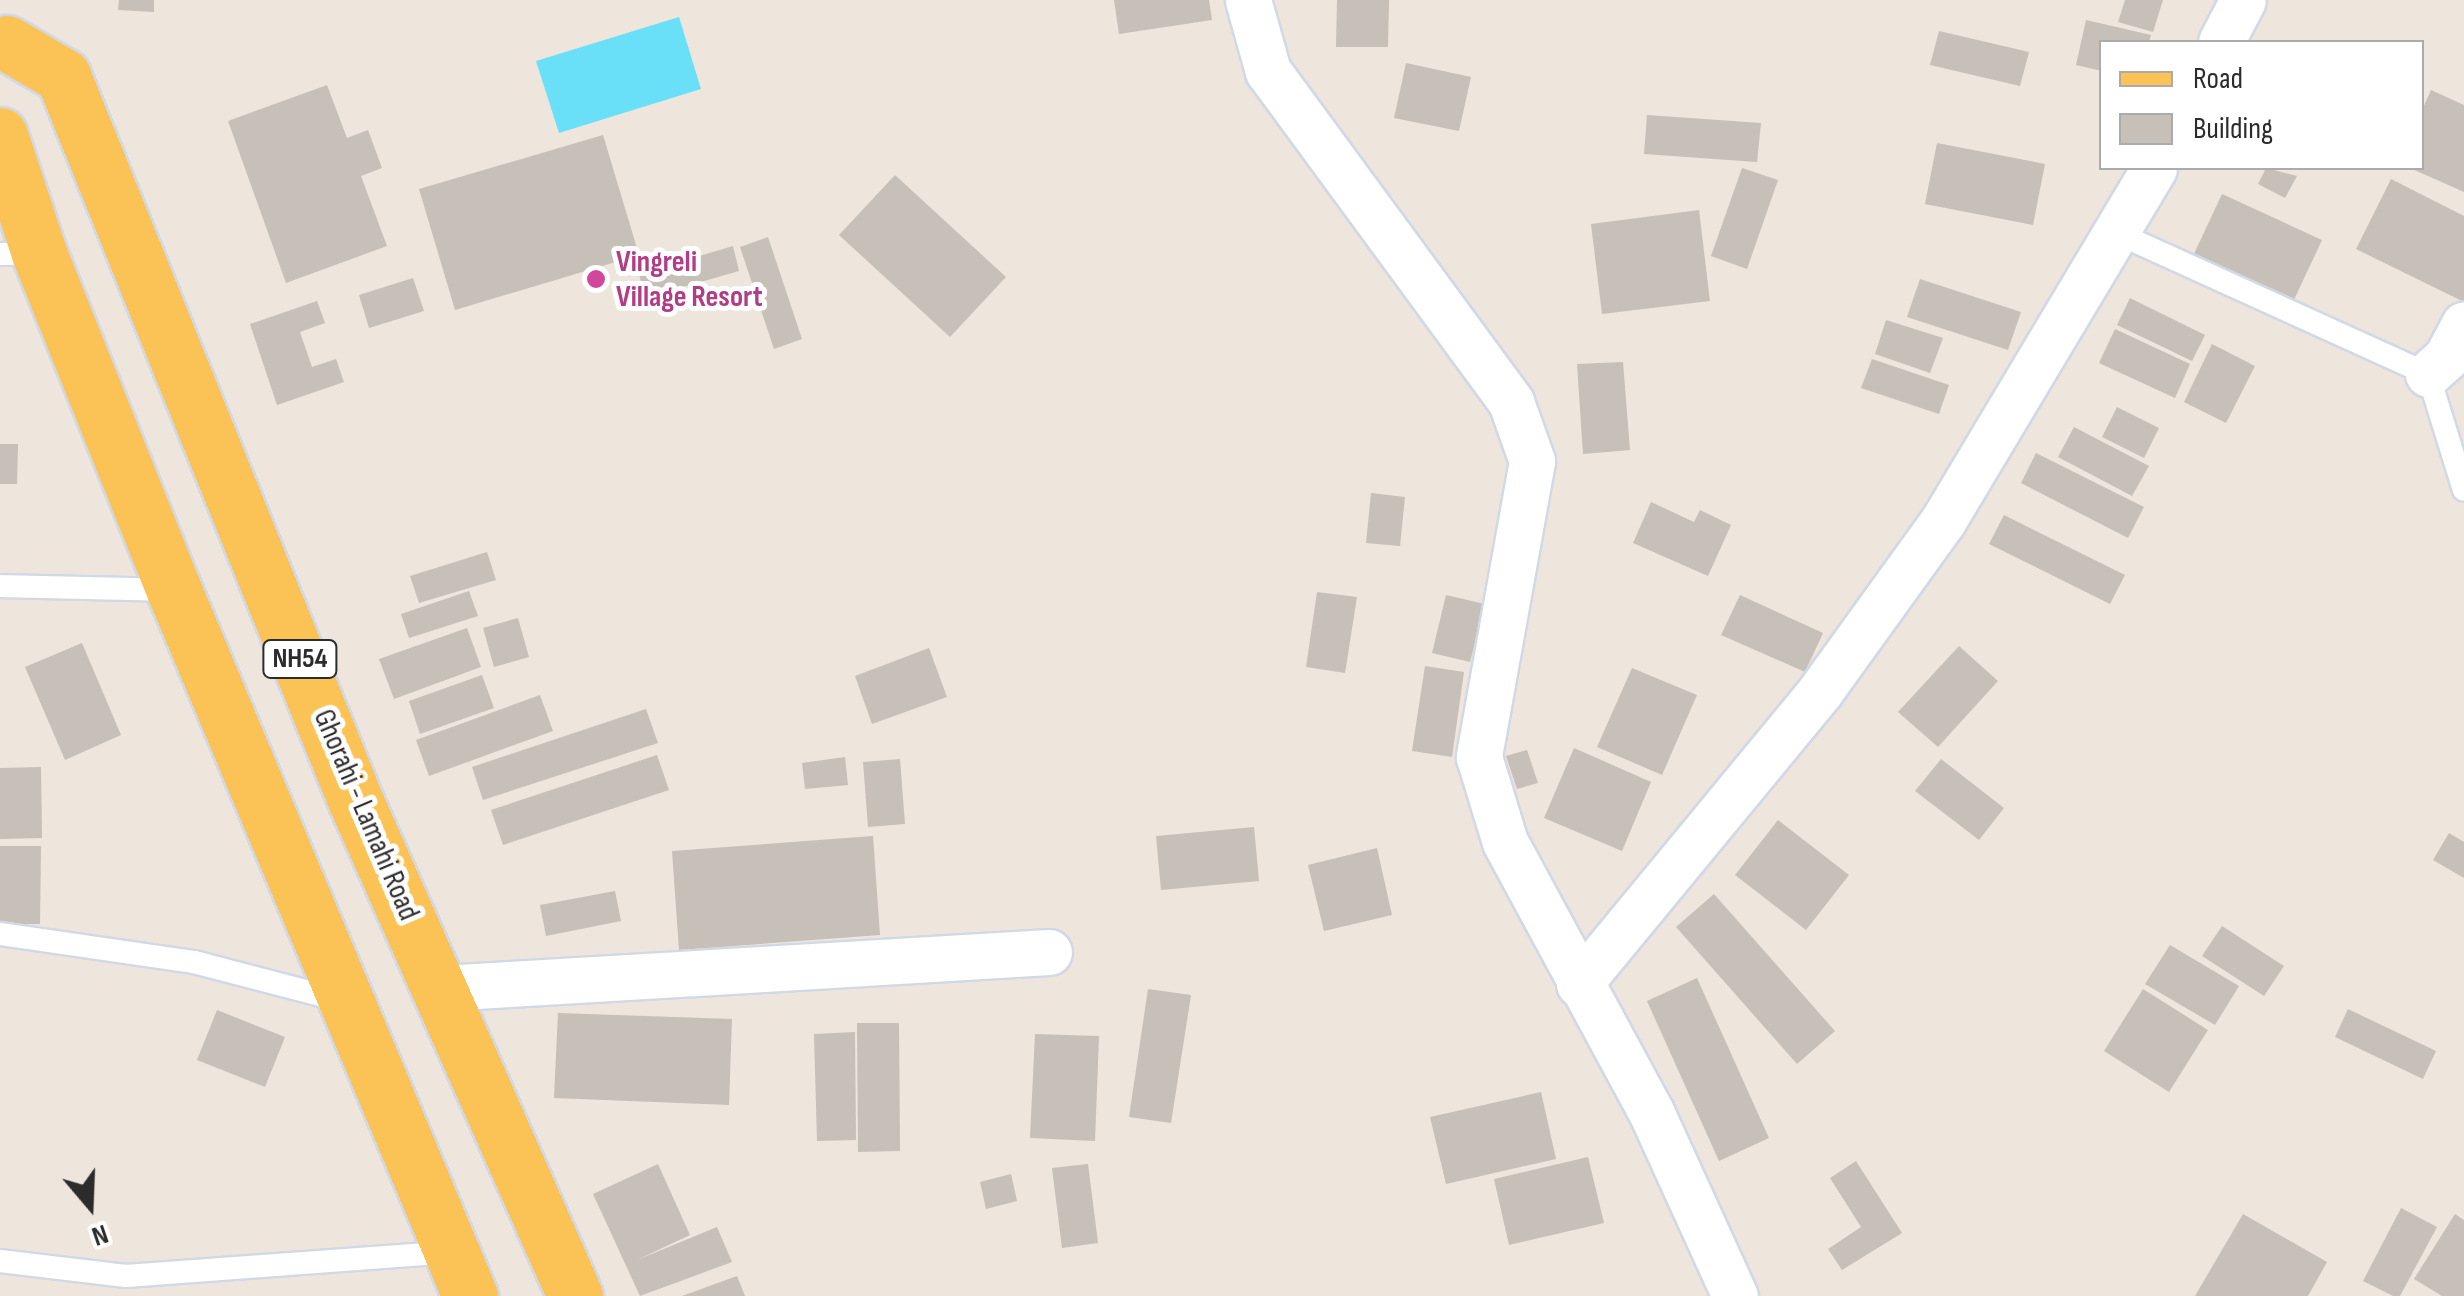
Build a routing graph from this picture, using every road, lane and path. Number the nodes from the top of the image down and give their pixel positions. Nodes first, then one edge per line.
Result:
1 (1248, 0) edge
2 (2244, 0) edge
3 (2223, 40) edge
4 (2, 43) edge
5 (0, 135) edge
6 (2153, 170) edge
7 (2117, 233) junction
8 (20, 254) edge
9 (2464, 324) edge
10 (2428, 374) junction
11 (2464, 490) edge
12 (0, 586) edge
13 (174, 590) junction
14 (0, 934) edge
15 (1049, 952) dead end
16 (1579, 984) junction
17 (442, 988) junction
18 (345, 1001) junction
19 (0, 1261) edge
20 (461, 1274) edge
21 (576, 1296) edge
22 (1735, 1296) edge

1 - 16 street
2 - 3 street
4 - 17 main road, Ghorahi - Lamahi Road / NH54
5 - 8 main road, NH54
6 - 7 street
7 - 10 lane
7 - 16 street
8 - 13 main road, NH54
9 - 10 street
10 - 11 lane
12 - 13 lane
13 - 18 main road, NH54
14 - 18 lane
15 - 17 street
16 - 22 street
17 - 21 main road, Ghorahi - Lamahi Road / NH54
18 - 20 main road, NH54
19 - 20 lane

